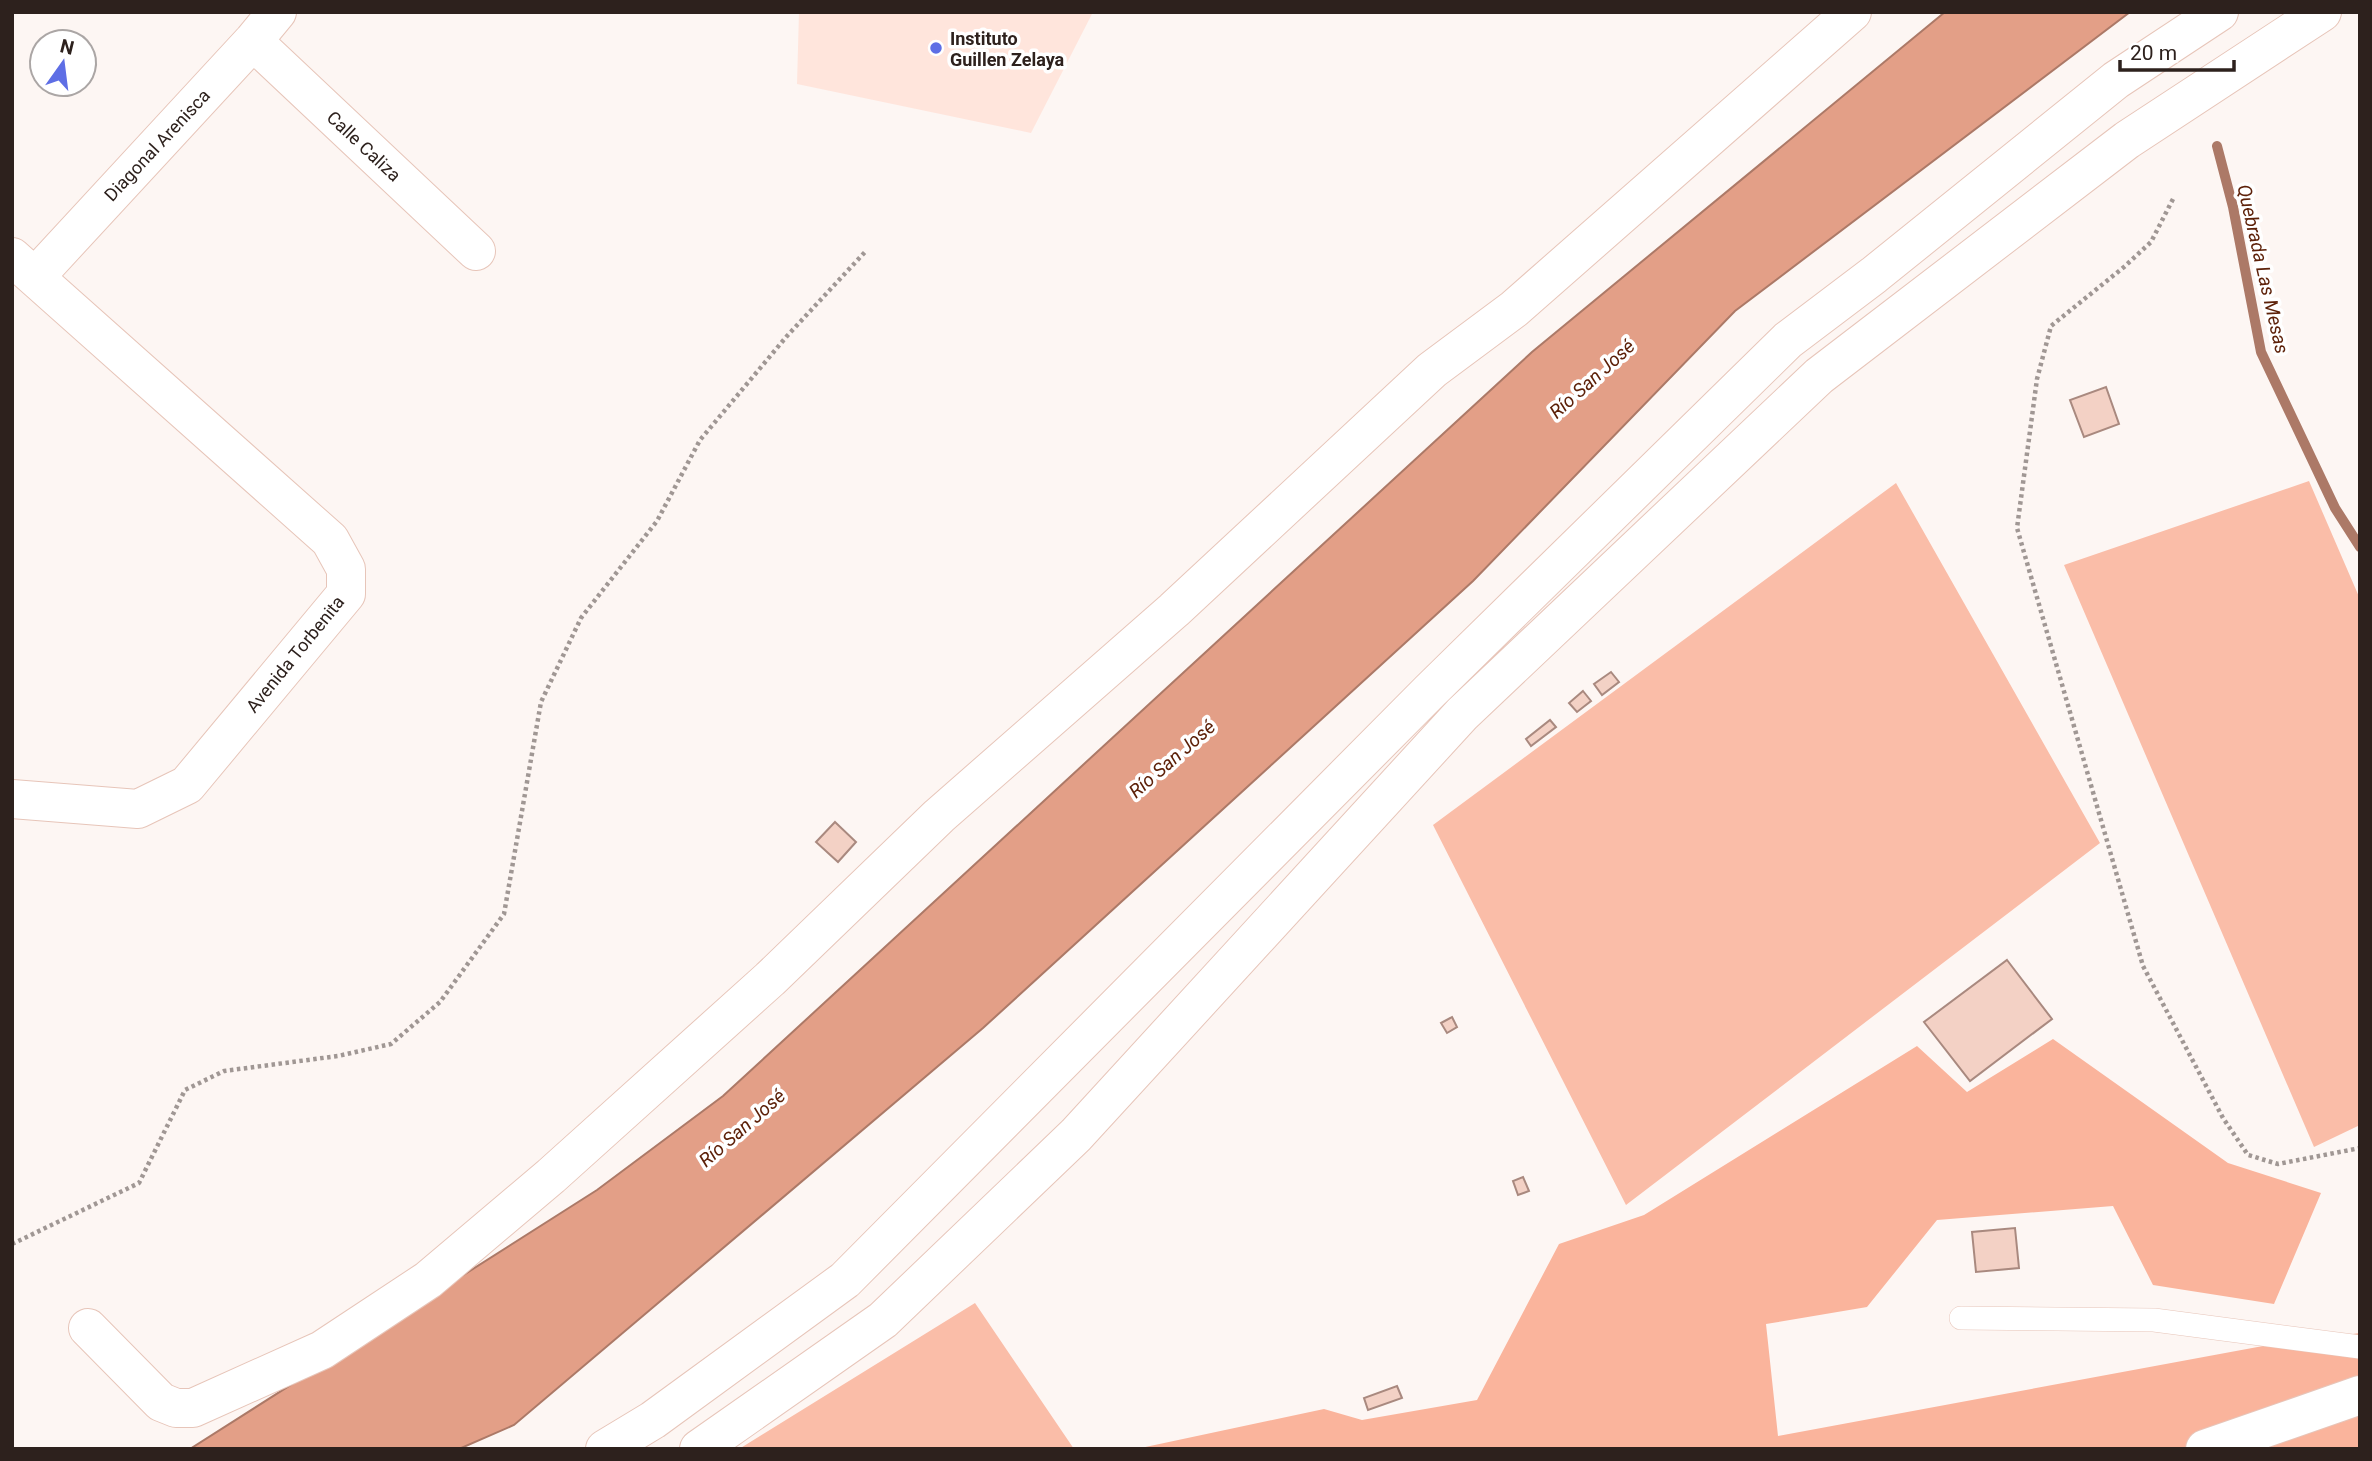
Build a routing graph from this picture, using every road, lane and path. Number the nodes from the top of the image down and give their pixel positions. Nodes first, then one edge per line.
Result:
1 (277, 12) edge
2 (1852, 12) edge
3 (2219, 12) edge
4 (2322, 12) edge
5 (253, 41) junction
6 (2173, 199) dead end
7 (476, 250) dead end
8 (865, 251) dead end
9 (24, 267) edge
10 (12, 799) edge
11 (2360, 1148) edge
12 (12, 1244) edge
13 (1961, 1318) dead end
14 (88, 1328) dead end
15 (2360, 1347) edge
16 (2360, 1395) edge
17 (605, 1449) edge
18 (699, 1449) edge
19 (2205, 1449) edge

1 - 5 main road, Diagonal Arenisca
2 - 14 main road
3 - 17 main road
4 - 18 main road
5 - 7 main road, Calle Caliza
5 - 9 main road, Diagonal Arenisca
6 - 11 path
8 - 12 path
9 - 10 main road, Avenida Torbenita
13 - 15 lane
16 - 19 main road

